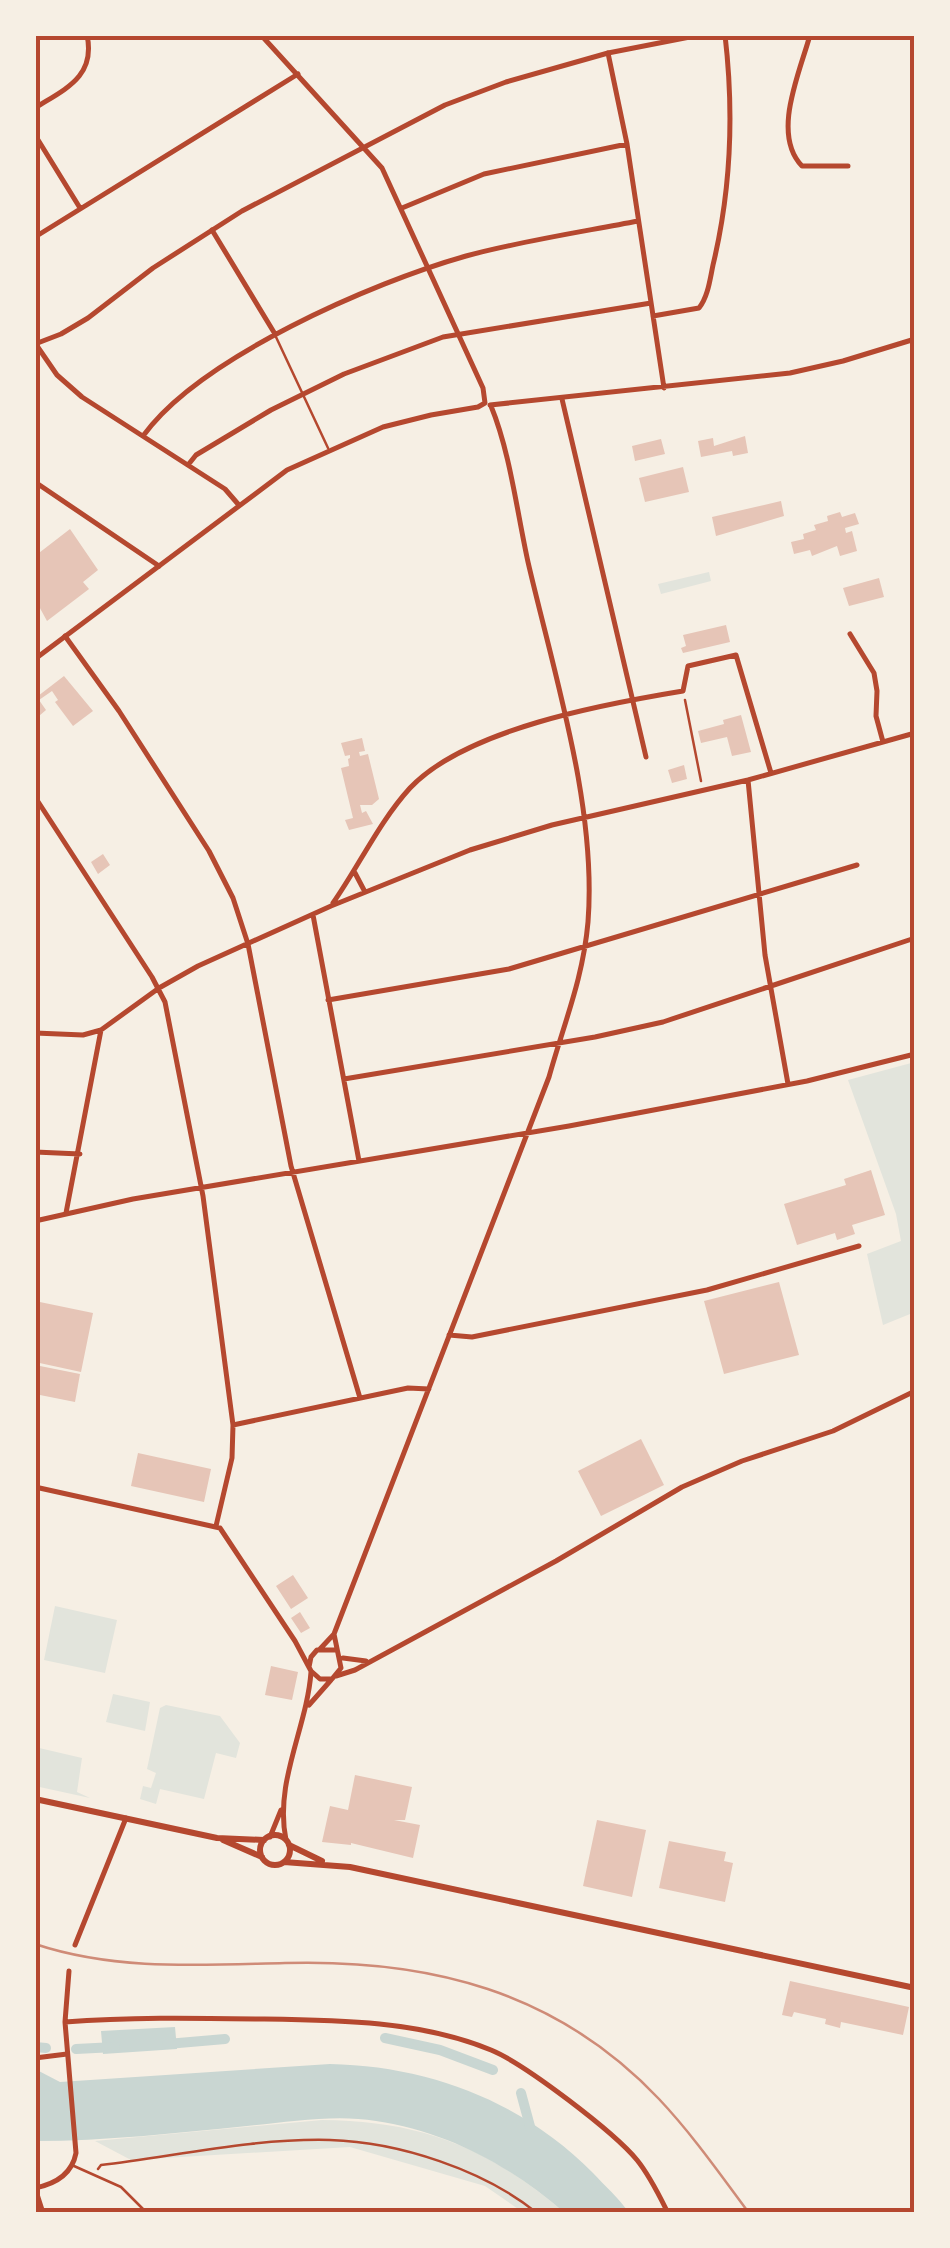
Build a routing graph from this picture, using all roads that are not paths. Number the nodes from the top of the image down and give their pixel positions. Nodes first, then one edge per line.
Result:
1 (87, 35) edge
2 (261, 35) edge
3 (699, 35) edge
4 (725, 35) edge
5 (810, 35) edge
6 (608, 53) junction
7 (298, 74) junction
8 (35, 108) edge
9 (35, 135) edge
10 (627, 144) junction
11 (365, 148) junction
12 (848, 166) dead end
13 (80, 208) junction
14 (402, 208) junction
15 (638, 221) junction
16 (211, 230) junction
17 (35, 237) edge
18 (428, 268) junction
19 (651, 303) junction
20 (653, 316) junction
21 (275, 334) junction
22 (459, 335) junction
23 (915, 339) edge
24 (35, 344) edge
25 (664, 388) junction
26 (305, 394) junction
27 (562, 399) junction
28 (488, 404) junction
29 (143, 436) junction
30 (328, 449) junction
31 (188, 465) junction
32 (35, 482) edge
33 (238, 504) junction
34 (159, 566) junction
35 (850, 634) dead end
36 (64, 636) junction
37 (35, 658) edge
38 (632, 702) junction
39 (564, 717) junction
40 (915, 732) edge
41 (883, 742) junction
42 (646, 757) dead end
43 (771, 773) junction
44 (748, 780) junction
45 (35, 797) edge
46 (584, 819) junction
47 (857, 865) dead end
48 (354, 873) junction
49 (365, 892) junction
50 (759, 893) junction
51 (331, 906) junction
52 (312, 915) junction
53 (915, 938) edge
54 (248, 944) junction
55 (585, 947) junction
56 (159, 988) junction
57 (770, 988) junction
58 (328, 1000) junction
59 (101, 1030) junction
60 (35, 1034) edge
61 (560, 1043) junction
62 (915, 1054) edge
63 (344, 1079) junction
64 (788, 1084) junction
65 (527, 1132) junction
66 (35, 1152) edge
67 (80, 1154) junction
68 (358, 1161) junction
69 (292, 1172) junction
70 (201, 1188) junction
71 (66, 1213) junction
72 (35, 1221) edge
73 (859, 1246) dead end
74 (450, 1335) junction
75 (428, 1390) junction
76 (915, 1391) edge
77 (360, 1398) junction
78 (233, 1425) junction
79 (35, 1487) edge
80 (216, 1526) junction
81 (334, 1634) junction
82 (295, 1640) junction
83 (318, 1649) junction
84 (339, 1655) junction
85 (369, 1661) junction
86 (310, 1669) junction
87 (334, 1678) junction
88 (308, 1708) junction
89 (35, 1799) edge
90 (282, 1807) junction
91 (126, 1818) junction
92 (217, 1838) junction
93 (267, 1839) junction
94 (287, 1842) junction
95 (262, 1857) junction
96 (284, 1862) junction
97 (328, 1863) junction
98 (75, 1945) dead end
99 (69, 1971) dead end
100 (915, 1988) edge
101 (65, 2022) junction
102 (67, 2054) junction
103 (35, 2058) edge
104 (72, 2166) junction
105 (35, 2188) edge
106 (43, 2213) edge
107 (147, 2213) edge
108 (668, 2213) edge

1 - 8 street
2 - 7 street
3 - 6 street
4 - 20 street
5 - 12 street
6 - 10 street
6 - 11 street
7 - 11 street
7 - 13 street
9 - 13 street
10 - 14 street
10 - 15 street
11 - 14 street
11 - 16 street
13 - 17 street
14 - 18 street
15 - 18 street
15 - 19 street
16 - 21 street
16 - 24 street
18 - 21 street
18 - 22 street
19 - 20 street
19 - 22 street
20 - 25 street
21 - 26 lane
21 - 29 street
22 - 26 street
22 - 28 street
23 - 25 street
24 - 29 street
25 - 27 street
26 - 30 lane
26 - 31 street
27 - 28 street
27 - 38 street
28 - 30 street
28 - 39 street
29 - 31 street
30 - 33 street
31 - 33 street
32 - 34 street
33 - 34 street
34 - 36 street
35 - 41 street
36 - 37 street
36 - 54 street
38 - 39 street
38 - 42 street
38 - 43 street
39 - 46 street
39 - 48 street
40 - 41 street
41 - 43 street
43 - 44 street
44 - 46 street
44 - 50 street
45 - 56 street
46 - 49 street
46 - 55 street
47 - 50 street
48 - 49 street
48 - 51 street
49 - 51 street
50 - 55 street
50 - 57 street
51 - 52 street
52 - 54 street
52 - 58 street
53 - 57 street
54 - 56 street
54 - 69 street
55 - 58 street
55 - 61 street
56 - 59 street
56 - 70 street
57 - 61 street
57 - 64 street
58 - 63 street
59 - 60 street
59 - 67 street
61 - 63 street
61 - 65 street
62 - 64 street
63 - 68 street
64 - 65 street
65 - 68 street
65 - 74 street
66 - 67 street
67 - 71 street
68 - 69 street
69 - 70 street
69 - 77 street
70 - 71 street
70 - 78 street
71 - 72 street
73 - 74 street
74 - 75 street
75 - 77 street
75 - 81 street
76 - 85 street
77 - 78 street
78 - 80 street
79 - 80 street
80 - 82 street
81 - 83 street
81 - 84 street
82 - 83 street
82 - 86 street
83 - 84 street
83 - 86 street
84 - 85 street
84 - 87 street
85 - 87 street
86 - 87 street
86 - 88 street
87 - 88 street
88 - 90 street
89 - 91 main road
90 - 93 street
90 - 94 street
91 - 92 main road
91 - 98 street
92 - 93 main road
92 - 95 main road
93 - 94 main road
93 - 95 main road
94 - 96 main road
94 - 97 main road
95 - 96 main road
96 - 97 main road
97 - 100 main road
99 - 101 street
101 - 102 street
101 - 108 street
102 - 103 street
102 - 104 street
104 - 105 street
104 - 107 lane
105 - 106 street

